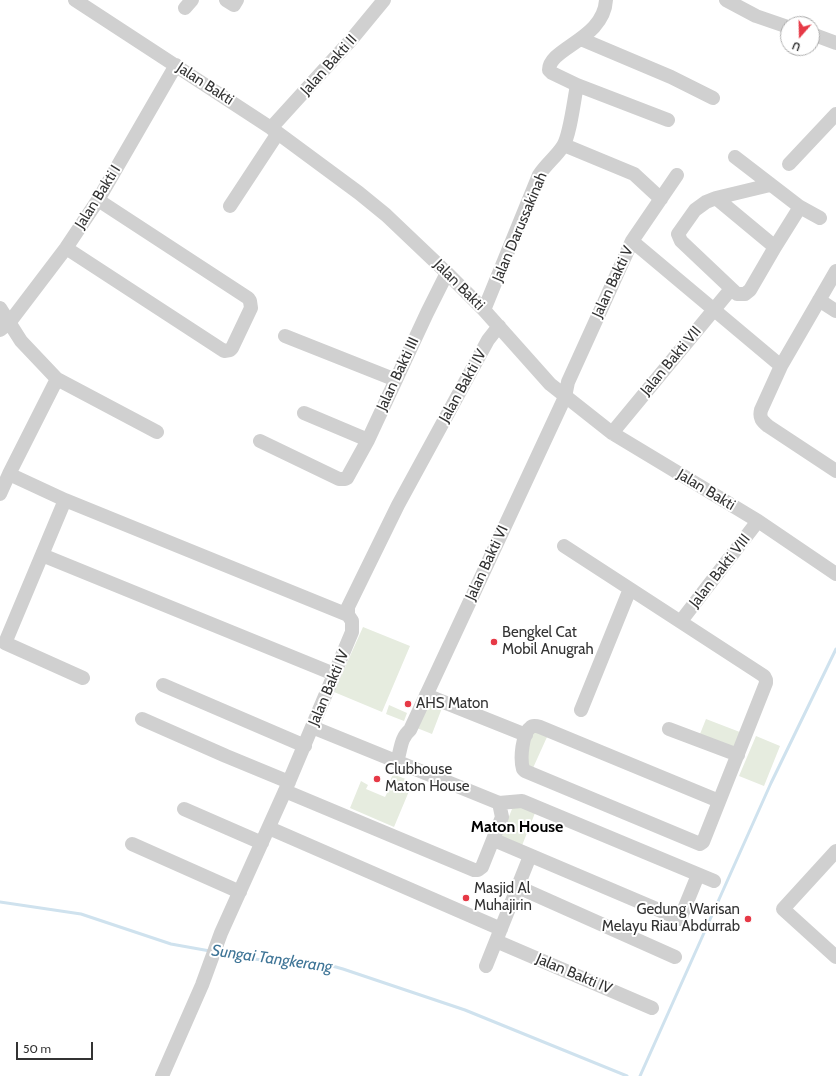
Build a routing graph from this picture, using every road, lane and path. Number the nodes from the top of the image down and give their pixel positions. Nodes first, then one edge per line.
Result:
1 (76, 0) edge
2 (226, 0) edge
3 (237, 0) edge
4 (384, 0) edge
5 (594, 0) edge
6 (606, 0) edge
7 (726, 0) edge
8 (780, 24) edge
9 (820, 37) edge
10 (581, 39) junction
11 (836, 43) edge
12 (176, 65) junction
13 (578, 85) junction
14 (713, 98) dead end
15 (836, 114) edge
16 (668, 120) dead end
17 (275, 130) junction
18 (564, 145) junction
19 (735, 157) dead end
20 (789, 164) dead end
21 (677, 175) dead end
22 (770, 185) junction
23 (716, 198) junction
24 (98, 200) junction
25 (660, 200) junction
26 (230, 206) dead end
27 (800, 207) junction
28 (820, 218) dead end
29 (632, 241) junction
30 (774, 247) junction
31 (66, 248) junction
32 (836, 270) edge
33 (447, 273) junction
34 (731, 289) junction
35 (819, 300) junction
36 (0, 308) edge
37 (484, 310) junction
38 (714, 310) junction
39 (836, 311) edge
40 (4, 326) edge
41 (499, 326) junction
42 (285, 336) dead end
43 (781, 366) junction
44 (58, 379) junction
45 (396, 380) junction
46 (565, 397) junction
47 (304, 413) dead end
48 (157, 432) dead end
49 (612, 433) junction
50 (368, 440) junction
51 (260, 441) dead end
52 (836, 471) edge
53 (9, 474) junction
54 (0, 494) edge
55 (65, 500) junction
56 (758, 521) junction
57 (564, 546) dead end
58 (42, 555) junction
59 (836, 574) edge
60 (630, 589) junction
61 (348, 615) junction
62 (681, 622) junction
63 (2, 649) edge
64 (334, 674) junction
65 (82, 678) dead end
66 (163, 685) dead end
67 (426, 695) junction
68 (582, 710) dead end
69 (142, 719) dead end
70 (312, 727) junction
71 (669, 729) dead end
72 (526, 735) junction
73 (305, 746) junction
74 (738, 755) junction
75 (398, 758) junction
76 (287, 786) junction
77 (719, 801) junction
78 (499, 802) junction
79 (184, 809) dead end
80 (269, 828) junction
81 (494, 840) junction
82 (262, 843) junction
83 (132, 844) dead end
84 (836, 851) edge
85 (528, 861) dead end
86 (698, 875) junction
87 (714, 881) dead end
88 (518, 887) junction
89 (240, 892) junction
90 (498, 935) junction
91 (675, 957) dead end
92 (836, 957) edge
93 (486, 966) dead end
94 (652, 1008) dead end
95 (162, 1076) edge

1 - 12 street, Jalan Bakti
2 - 3 street
4 - 17 street, Jalan Bakti II
5 - 6 street
6 - 10 street
7 - 8 street
9 - 11 street
10 - 13 street
10 - 14 street
12 - 17 street, Jalan Bakti
12 - 24 street, Jalan Bakti I
13 - 16 street
13 - 18 street, Jalan Darussakinah
15 - 20 street
17 - 26 street, Jalan Bakti II
17 - 33 street, Jalan Bakti
18 - 25 street
18 - 37 street, Jalan Darussakinah
19 - 22 street
21 - 25 street, Jalan Bakti V
22 - 23 street
22 - 27 street
23 - 30 street
23 - 34 street
24 - 31 street, Jalan Bakti I
24 - 31 street
25 - 29 street, Jalan Bakti V
27 - 28 street
27 - 30 street
29 - 38 street
29 - 46 street, Jalan Bakti V
30 - 34 street
31 - 40 street, Jalan Bakti I
32 - 35 street
33 - 37 street, Jalan Bakti
33 - 45 street, Jalan Bakti III
34 - 38 street, Jalan Bakti VII
35 - 39 street
35 - 43 street
36 - 40 street
37 - 41 street, Jalan Bakti
38 - 43 street
38 - 49 street, Jalan Bakti VII
40 - 44 street
41 - 46 street, Jalan Bakti
41 - 61 street, Jalan Bakti IV
42 - 45 street
43 - 52 street
44 - 48 street
44 - 53 street
45 - 50 street, Jalan Bakti III
46 - 49 street, Jalan Bakti
46 - 67 street, Jalan Bakti VI
47 - 50 street
49 - 56 street, Jalan Bakti
50 - 51 street, Jalan Bakti III
53 - 54 street
53 - 55 street
55 - 58 street
55 - 61 street
56 - 59 street, Jalan Bakti
56 - 62 street, Jalan Bakti VIII
57 - 60 street, Jalan Bakti VIII
58 - 63 street
58 - 64 street
60 - 62 street, Jalan Bakti VIII
60 - 68 street
61 - 64 street, Jalan Bakti IV
62 - 74 street, Jalan Bakti VIII
63 - 65 street
64 - 70 street, Jalan Bakti IV
66 - 73 street
67 - 72 street
67 - 75 street, Jalan Bakti VI
69 - 76 street
70 - 73 street, Jalan Bakti IV
70 - 75 street
71 - 74 street
72 - 77 street
72 - 77 street
73 - 76 street, Jalan Bakti IV
74 - 77 street
75 - 78 street
76 - 80 street, Jalan Bakti IV
76 - 81 street
78 - 81 street
78 - 86 street
79 - 82 street
80 - 82 street
80 - 90 street, Jalan Bakti IV
81 - 86 street
82 - 89 street
83 - 89 street
84 - 92 street
85 - 88 street
86 - 87 street
88 - 90 street
88 - 91 street
89 - 95 street
90 - 93 street
90 - 94 street, Jalan Bakti IV

